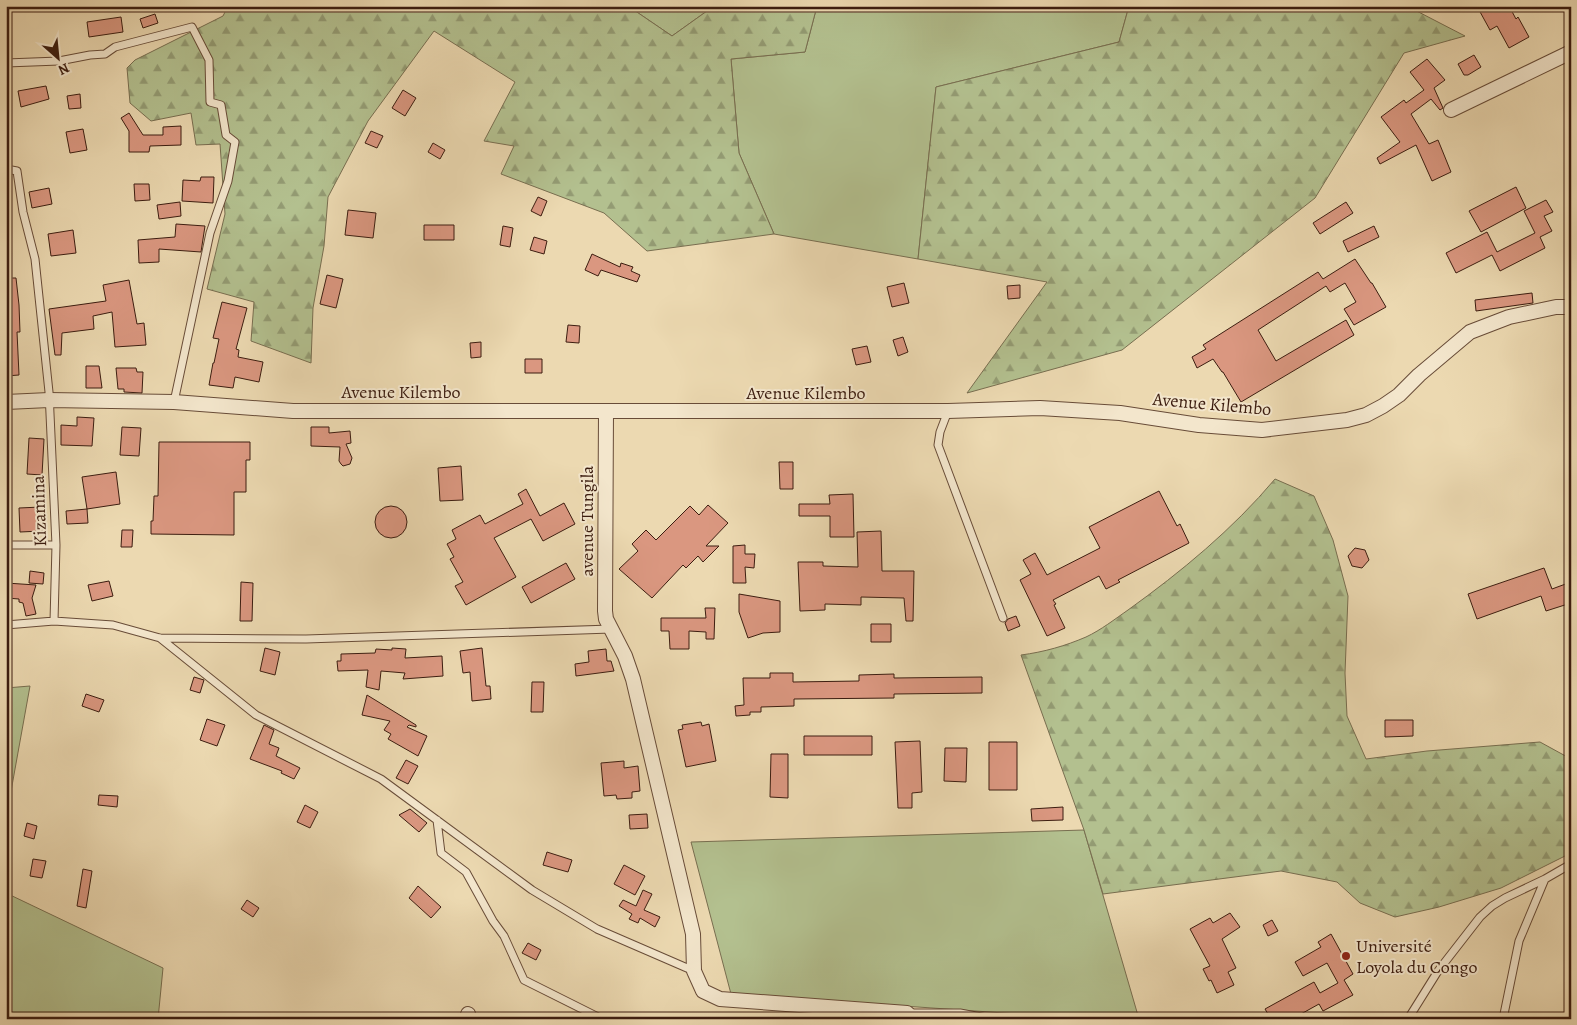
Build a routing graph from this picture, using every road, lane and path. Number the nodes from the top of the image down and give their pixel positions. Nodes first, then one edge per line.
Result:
1 (1571, 52) edge
2 (6, 63) edge
3 (1451, 110) dead end
4 (6, 169) edge
5 (1571, 307) edge
6 (49, 400) junction
7 (6, 402) edge
8 (174, 402) junction
9 (606, 411) junction
10 (948, 411) junction
11 (6, 545) edge
12 (56, 545) junction
13 (1003, 618) dead end
14 (54, 621) junction
15 (6, 625) edge
16 (611, 629) junction
17 (160, 638) junction
18 (437, 820) junction
19 (1571, 864) edge
20 (1544, 879) junction
21 (694, 971) junction
22 (910, 1016) edge
23 (602, 1019) edge
24 (992, 1019) edge
25 (1408, 1019) edge
26 (1503, 1019) edge

1 - 3 street
2 - 8 lane
4 - 6 lane, Kizamina
5 - 10 street, Avenue Kilembo
6 - 7 street, Avenue Kilembo
6 - 8 street, Avenue Kilembo
6 - 12 lane, Kizamina
8 - 9 street, Avenue Kilembo
9 - 10 street, Avenue Kilembo
9 - 16 street, avenue Tungila
10 - 13 lane
11 - 12 lane
12 - 14 lane, Kizamina
14 - 15 lane
14 - 17 lane
16 - 17 lane
16 - 21 street, avenue Tungila
17 - 18 lane
18 - 21 lane
18 - 23 lane
19 - 20 lane
20 - 25 lane
20 - 26 lane
21 - 22 street
22 - 24 lane

